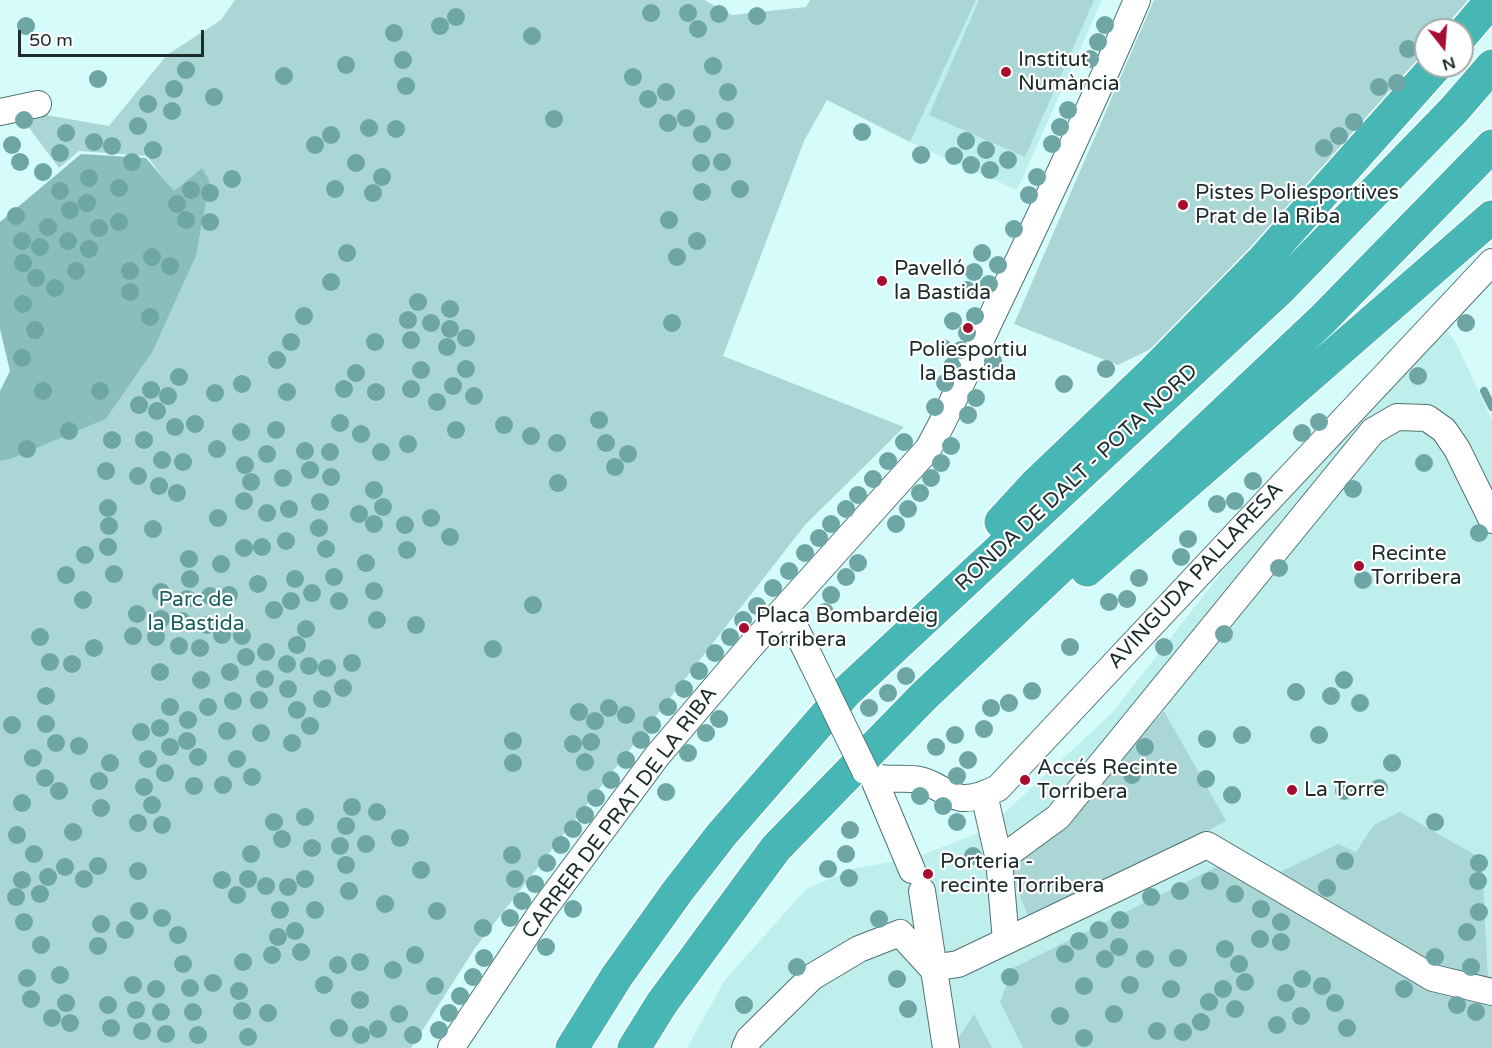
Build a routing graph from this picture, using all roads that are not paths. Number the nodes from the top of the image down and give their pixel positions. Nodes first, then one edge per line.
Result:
1 (1137, 0) edge
2 (1492, 0) edge
3 (1474, 21) edge
4 (1492, 66) edge
5 (1425, 78) edge
6 (38, 104) dead end
7 (0, 112) edge
8 (1492, 146) edge
9 (1492, 217) edge
10 (1492, 262) edge
11 (1492, 520) edge
12 (786, 609) junction
13 (846, 692) junction
14 (870, 766) junction
15 (984, 795) junction
16 (999, 860) junction
17 (1006, 941) junction
18 (932, 968) junction
19 (1492, 992) edge
20 (944, 1043) edge
21 (451, 1048) edge
22 (572, 1048) edge
23 (634, 1048) edge
24 (745, 1048) edge

1 - 12 street, CARRER DE PRAT DE LA RIBA
2 - 3 highway
4 - 13 highway, RONDA DE DALT - POTA NORD
5 - 13 highway
6 - 7 street
8 - 14 highway
9 - 14 highway
10 - 15 street, AVINGUDA PALLARESA
11 - 16 street
12 - 14 street, bridge
12 - 21 street, CARRER DE PRAT DE LA RIBA
13 - 22 highway, RONDA DE DALT - POTA NORD
14 - 15 street
14 - 18 street
14 - 23 highway
15 - 16 street
16 - 17 street
17 - 18 street
17 - 19 street
18 - 20 street
18 - 24 street

